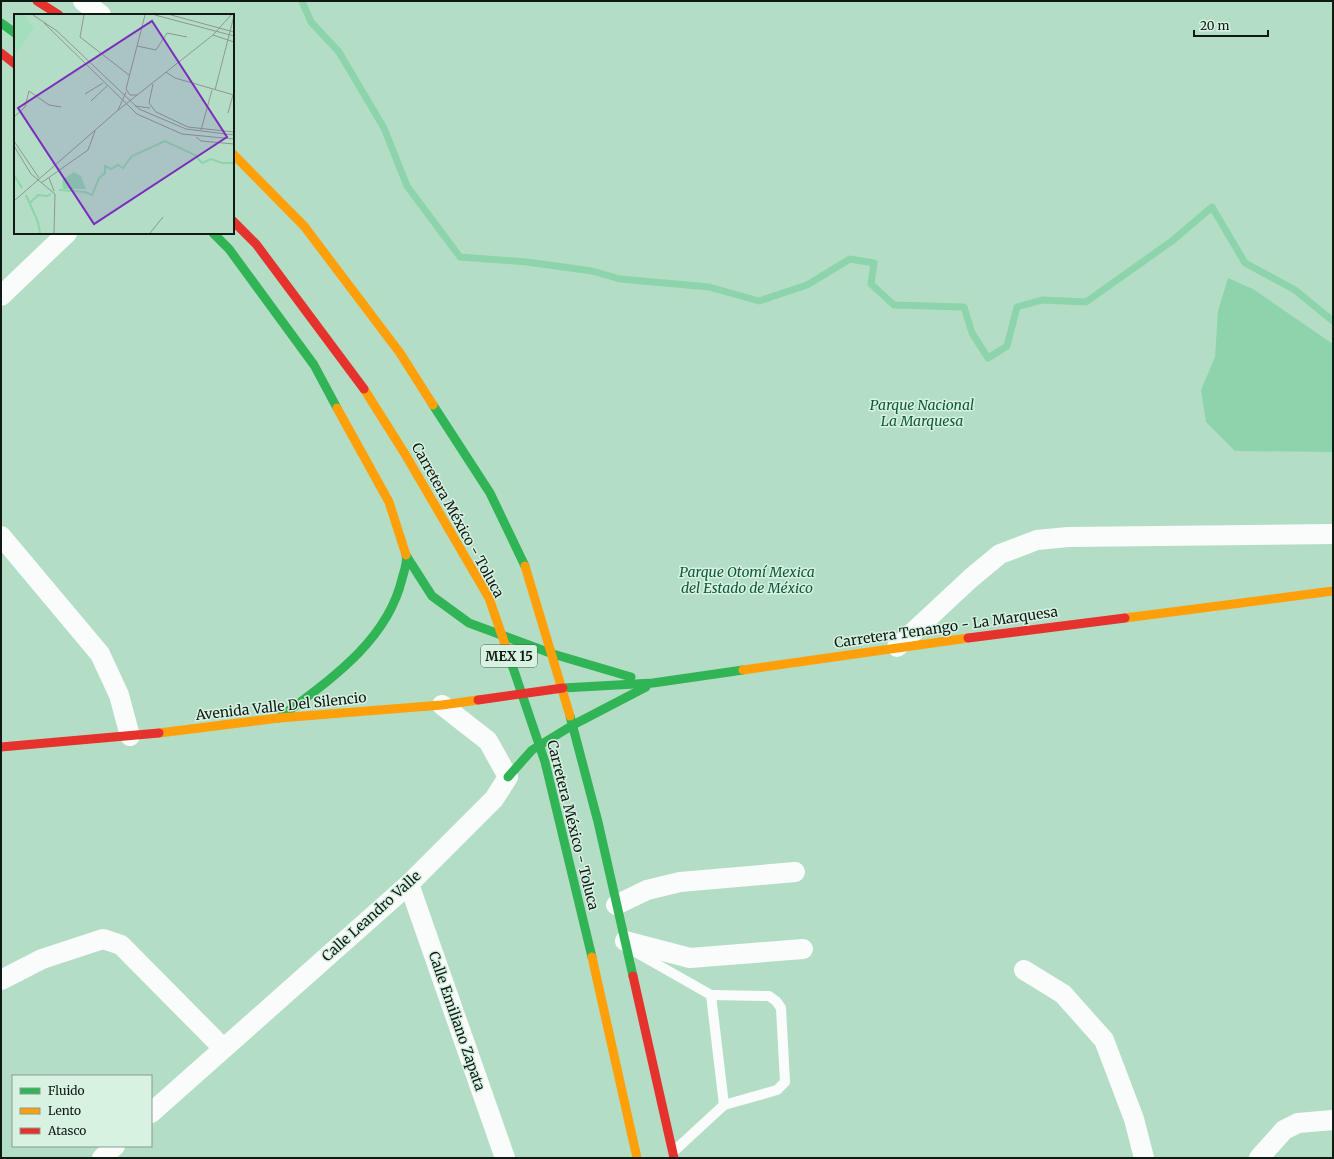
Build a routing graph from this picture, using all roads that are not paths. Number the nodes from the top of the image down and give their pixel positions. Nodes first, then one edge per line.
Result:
1 (37, 1) edge
2 (83, 1) edge
3 (57, 14) edge
4 (100, 14) edge
5 (1, 23) edge
6 (14, 32) edge
7 (1, 53) edge
8 (14, 63) edge
9 (234, 155) edge
10 (234, 222) edge
11 (66, 234) edge
12 (213, 234) edge
13 (1, 296) edge
14 (1333, 534) edge
15 (1, 536) edge
16 (407, 557) junction
17 (1333, 591) edge
18 (897, 647) junction
19 (553, 654) junction
20 (653, 683) junction
21 (563, 688) junction
22 (442, 706) junction
23 (279, 718) junction
24 (573, 725) junction
25 (130, 736) junction
26 (1, 748) edge
27 (508, 777) junction
28 (795, 872) dead end
29 (409, 884) junction
30 (616, 905) junction
31 (626, 944) junction
32 (803, 949) dead end
33 (1024, 970) dead end
34 (1, 980) edge
35 (711, 995) junction
36 (222, 1048) junction
37 (724, 1105) junction
38 (152, 1112) edge
39 (1333, 1120) edge
40 (114, 1147) edge
41 (674, 1155) edge
42 (102, 1158) edge
43 (505, 1158) edge
44 (637, 1158) edge
45 (1144, 1158) edge
46 (1259, 1158) edge

1 - 3 main road
2 - 4 street
5 - 6 main road
7 - 8 main road
9 - 19 main road
10 - 44 main road, Carretera México - Toluca / MEX 15
11 - 13 street
12 - 16 main road
14 - 18 street
15 - 25 street
16 - 19 main road
16 - 23 main road
17 - 18 main road, Carretera Tenango - La Marquesa
18 - 20 main road, Carretera Tenango - La Marquesa
19 - 20 main road
19 - 21 main road
20 - 21 main road, Carretera Tenango - La Marquesa
20 - 24 main road
21 - 22 main road, Avenida Valle Del Silencio
21 - 24 main road
22 - 23 main road, Avenida Valle Del Silencio
22 - 27 street
23 - 25 main road, Avenida Valle Del Silencio
24 - 27 main road
24 - 30 main road
25 - 26 main road, Avenida Valle Del Silencio
27 - 29 street, Calle Leandro Valle
28 - 30 street
29 - 36 street, Calle Leandro Valle
29 - 43 street, Calle Emiliano Zapata
30 - 31 main road
31 - 32 street
31 - 35 lane
31 - 41 main road
33 - 45 street
34 - 36 street
35 - 37 lane
35 - 37 lane
36 - 38 street, Calle Leandro Valle
37 - 41 lane
39 - 46 street
40 - 42 street

